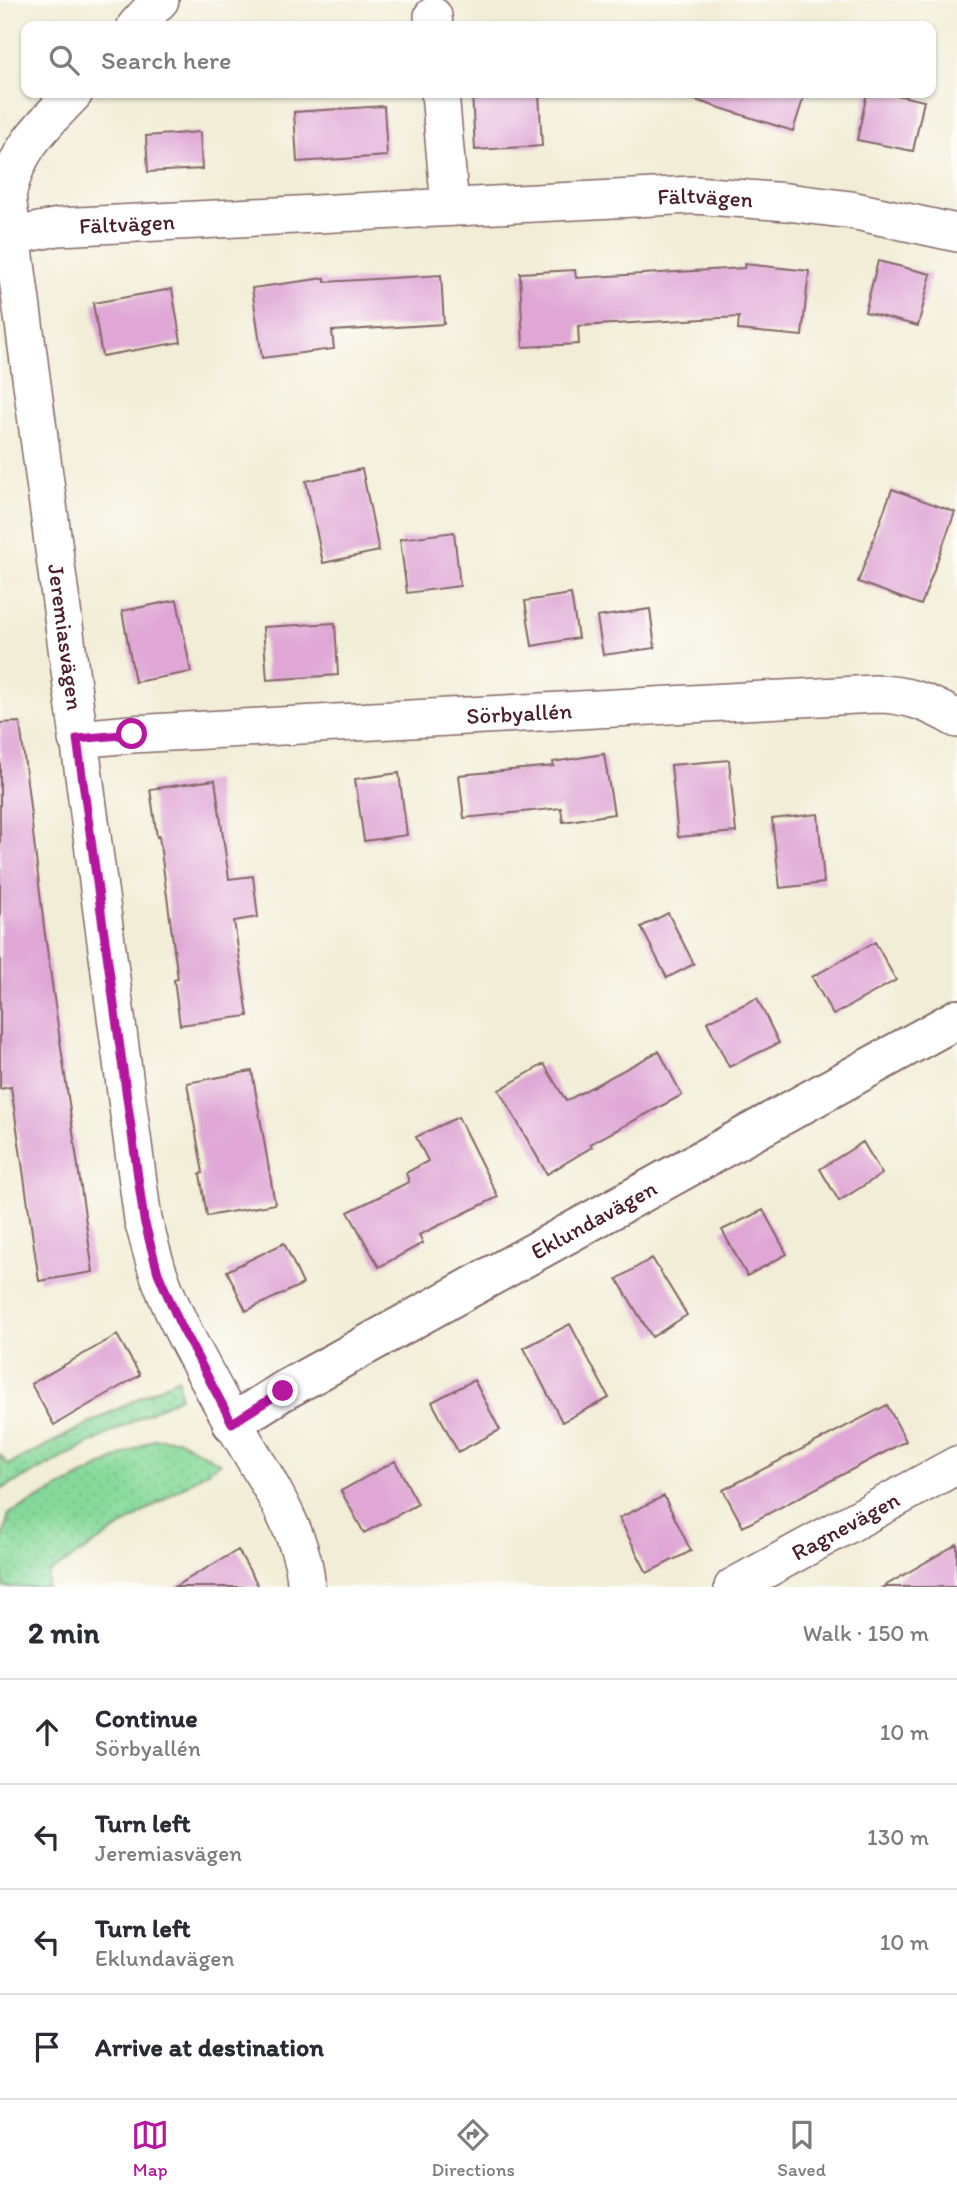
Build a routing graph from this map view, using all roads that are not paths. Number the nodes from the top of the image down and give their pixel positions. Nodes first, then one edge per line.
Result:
1 (160, 0) edge
2 (141, 21) edge
3 (69, 98) edge
4 (440, 98) edge
5 (450, 208) junction
6 (957, 233) edge
7 (13, 236) junction
8 (957, 719) edge
9 (77, 739) junction
10 (957, 1019) edge
11 (232, 1423) junction
12 (957, 1465) edge
13 (306, 1587) edge
14 (733, 1587) edge

1 - 2 street
3 - 7 street, Jeremiasvägen
4 - 5 street
5 - 6 street, Fältvägen
5 - 7 street, Fältvägen
7 - 9 street, Jeremiasvägen
8 - 9 street, Sörbyallén
9 - 11 street, Jeremiasvägen
10 - 11 street, Eklundavägen
11 - 13 street, Jeremiasvägen
12 - 14 street, Ragnevägen

